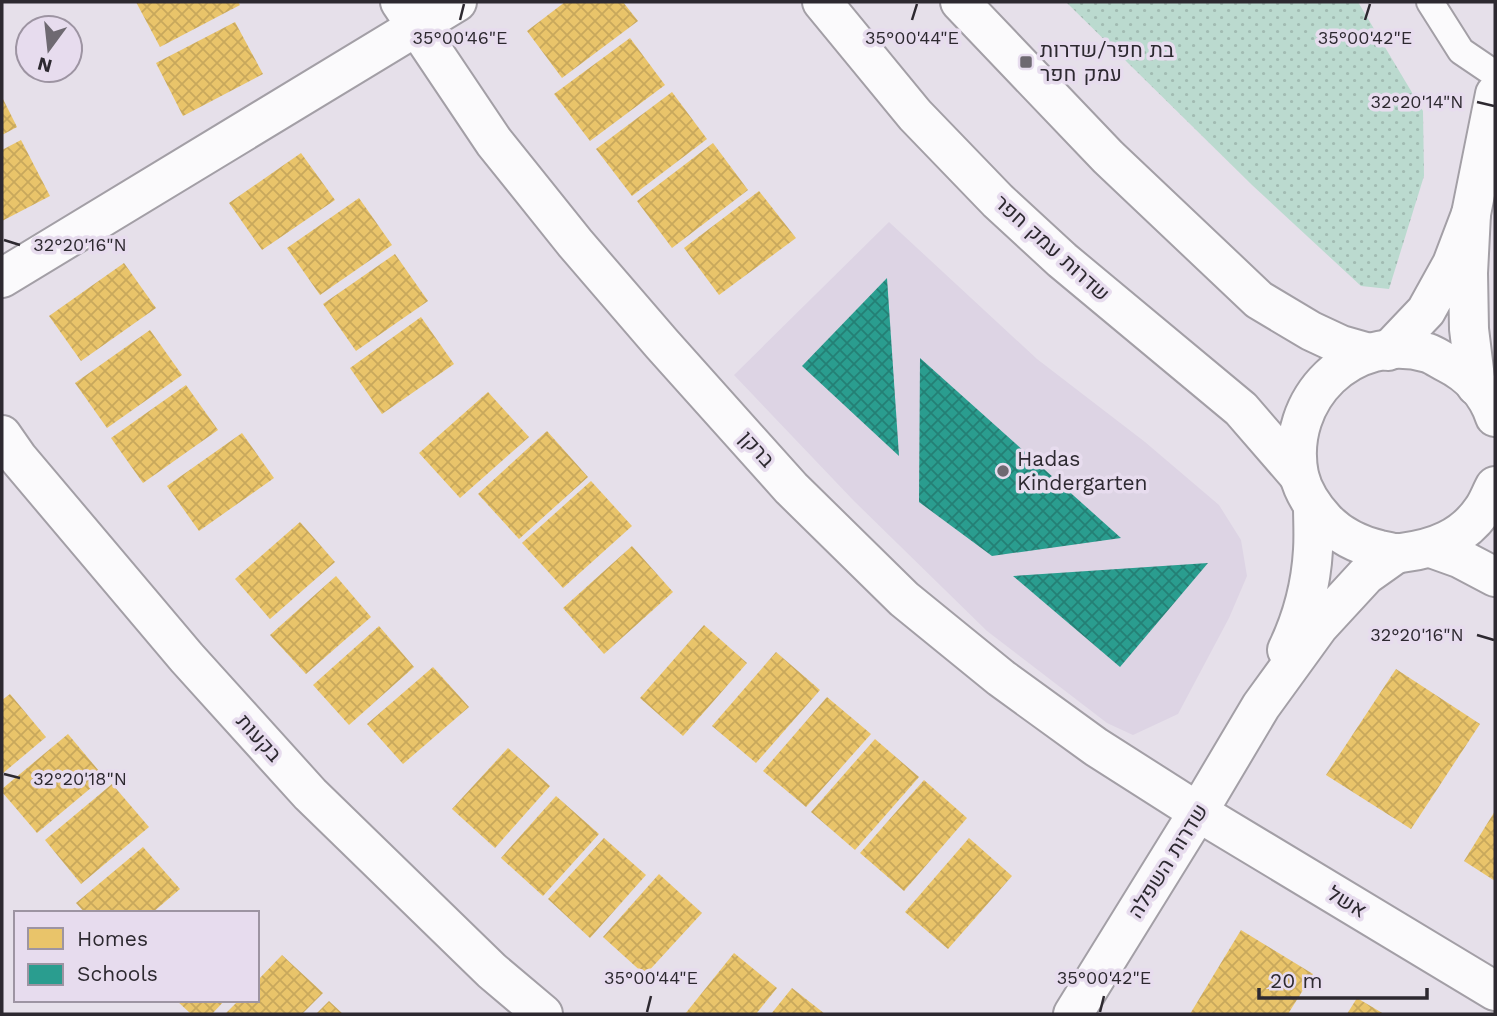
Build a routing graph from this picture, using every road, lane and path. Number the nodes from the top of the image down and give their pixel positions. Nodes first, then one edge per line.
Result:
1 (457, 2) edge
2 (822, 2) edge
3 (960, 2) edge
4 (1430, 2) edge
5 (408, 14) edge
6 (1495, 74) edge
7 (1495, 94) edge
8 (1471, 214) junction
9 (2, 278) edge
10 (1379, 352) junction
11 (1486, 401) edge
12 (2, 435) edge
13 (1495, 486) edge
14 (1306, 491) junction
15 (1414, 551) junction
16 (1495, 578) edge
17 (1261, 706) junction
18 (1198, 812) junction
19 (1495, 991) edge
20 (543, 1014) edge
21 (1073, 1014) edge

1 - 5 street
2 - 14 street, שדרות עמק חפר
3 - 10 street
4 - 6 lane
5 - 9 street
5 - 18 street, ברקן
7 - 8 street
8 - 10 street
8 - 11 street
10 - 11 street
10 - 14 street, שדרות השפלה
12 - 20 street, בקעות
13 - 15 street, שדרות השפלה
14 - 15 street, שדרות עמק חפר
14 - 17 street, שדרות השפלה
15 - 16 street
15 - 17 street, שדרות השפלה
17 - 18 street, שדרות השפלה
18 - 19 street, אשל
18 - 21 street, שדרות השפלה

